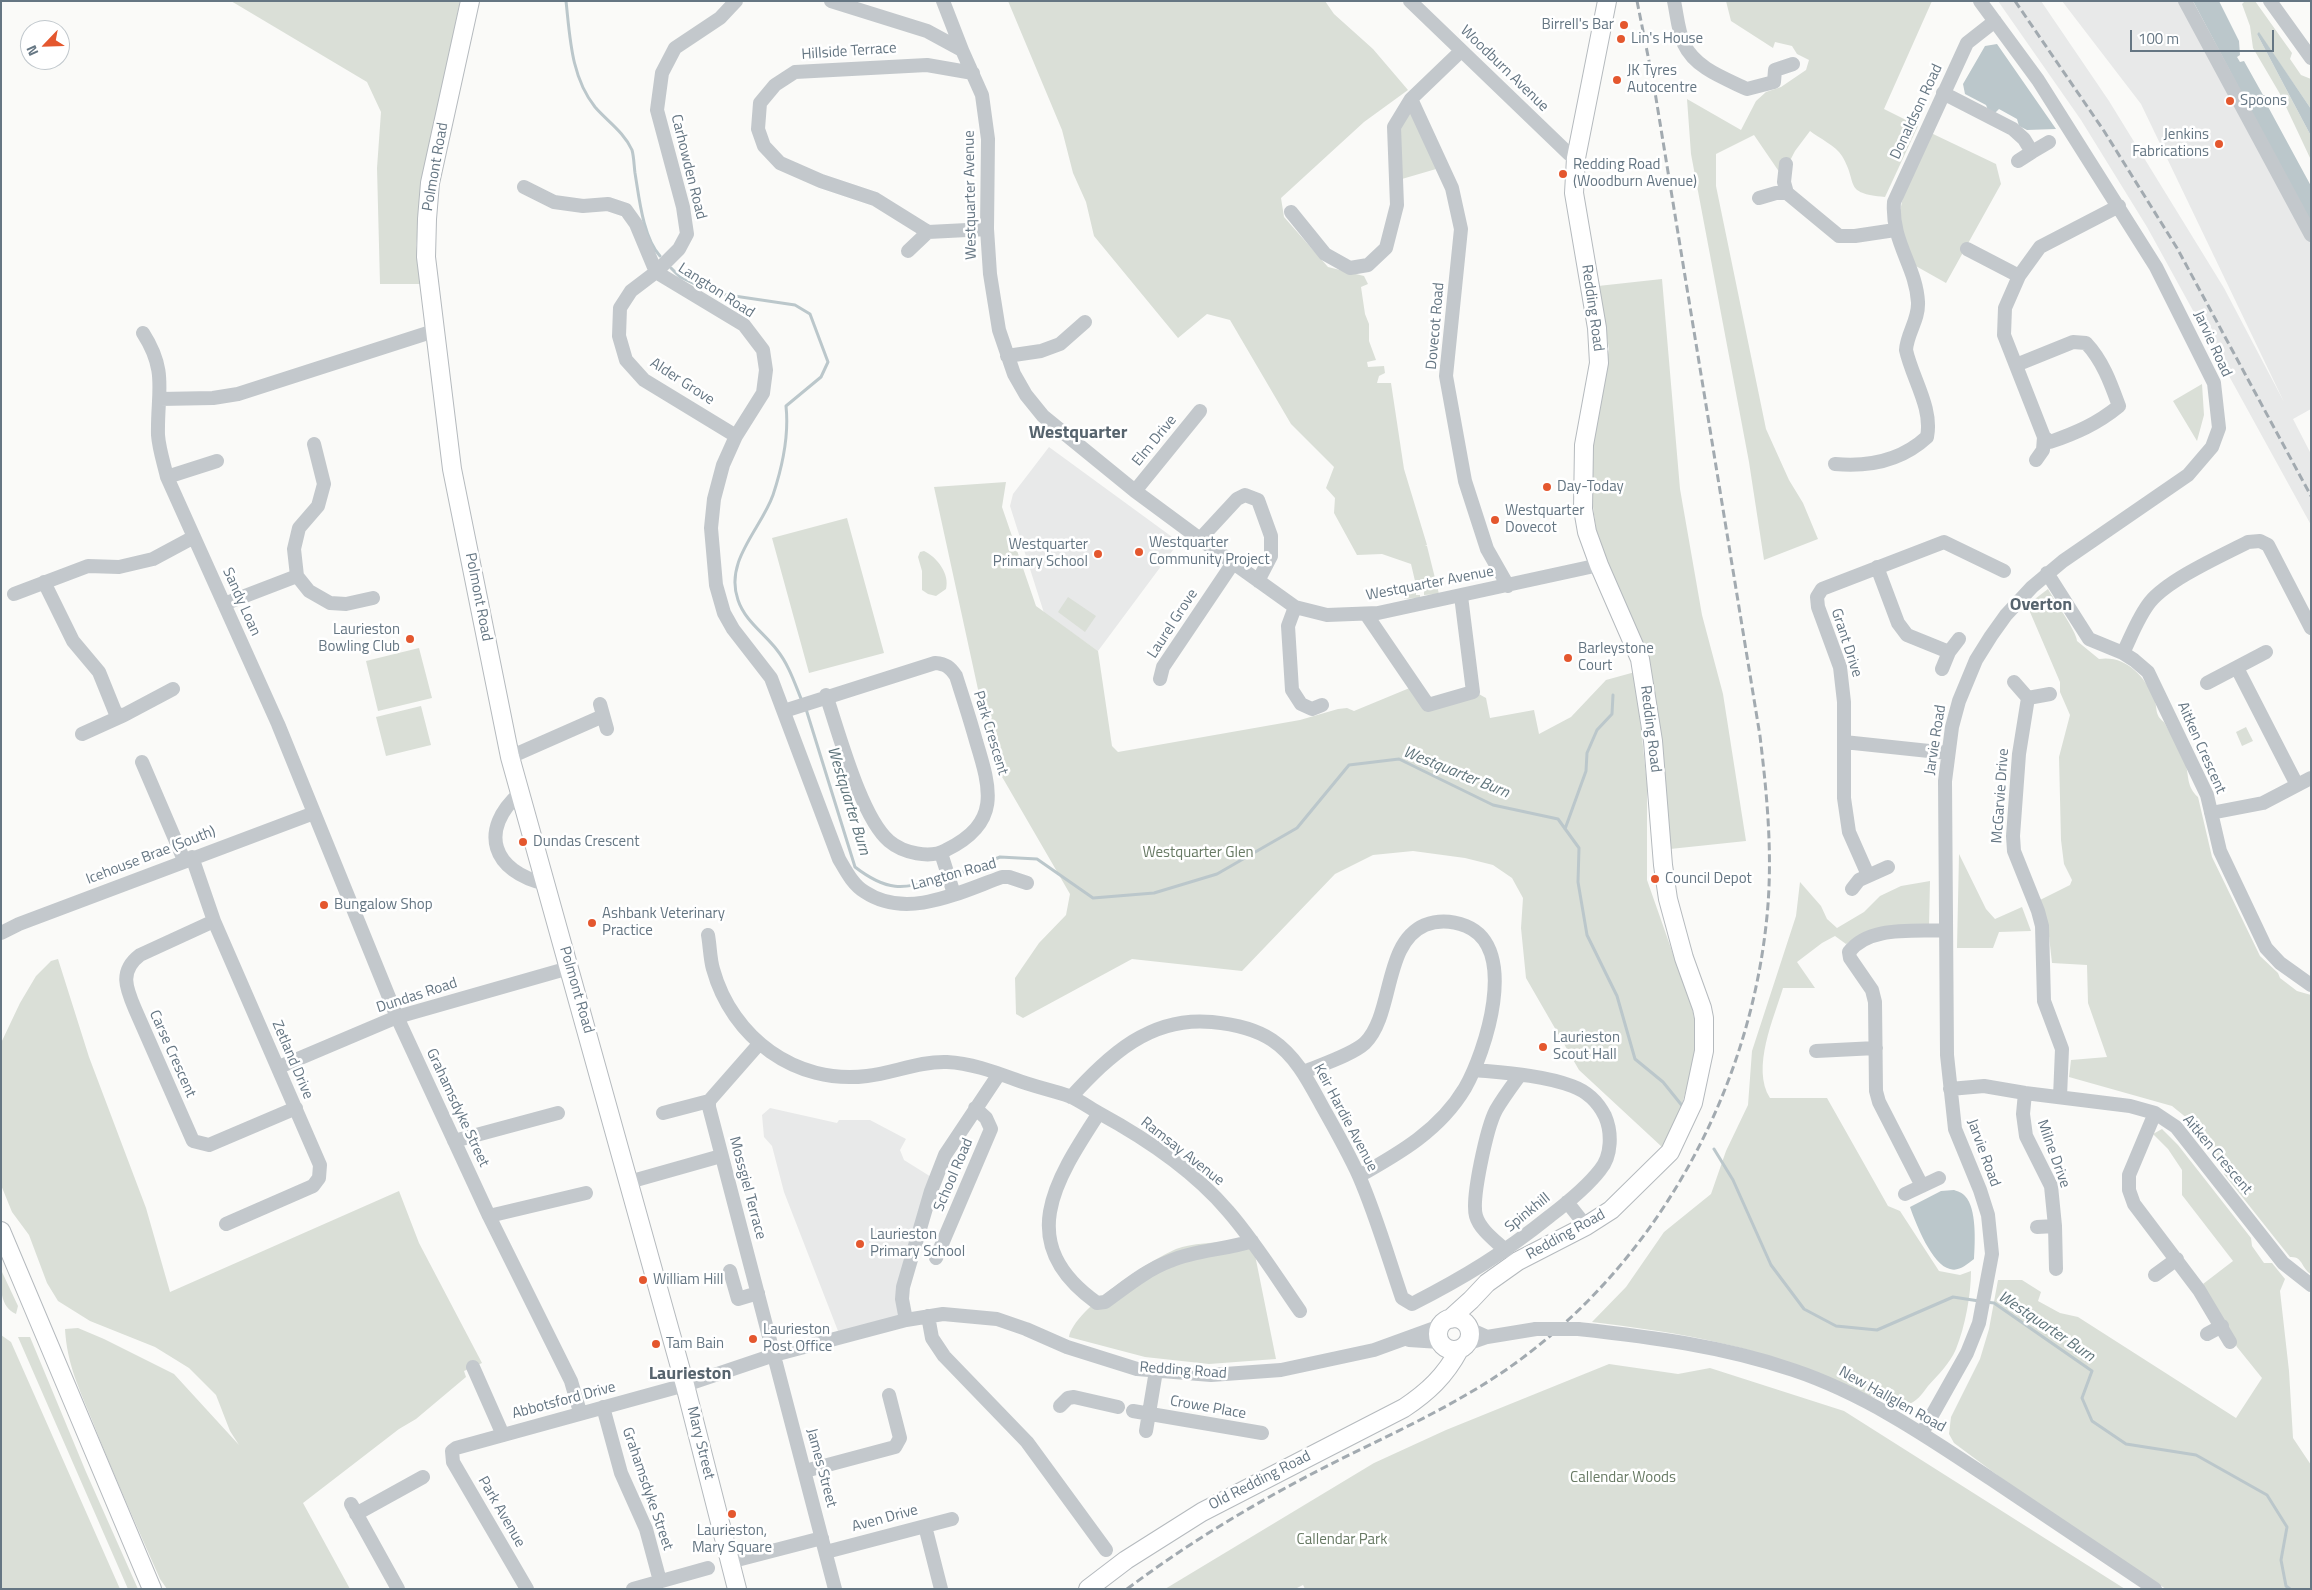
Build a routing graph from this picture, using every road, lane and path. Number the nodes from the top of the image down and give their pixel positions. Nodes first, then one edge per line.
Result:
1 (470, 1) edge
2 (736, 1) edge
3 (831, 1) edge
4 (943, 1) edge
5 (1410, 1) edge
6 (1607, 1) edge
7 (1674, 1) edge
8 (1980, 1) edge
9 (2185, 1) edge
10 (2270, 1) edge
11 (1996, 21) junction
12 (962, 50) junction
13 (1461, 51) junction
14 (2311, 58) edge
15 (1794, 64) dead end
16 (973, 73) junction
17 (1944, 93) junction
18 (1411, 99) junction
19 (2049, 142) dead end
20 (2032, 152) junction
21 (1576, 158) junction
22 (2018, 160) dead end
23 (1786, 164) dead end
24 (524, 187) dead end
25 (1787, 193) junction
26 (1759, 198) dead end
27 (2119, 206) junction
28 (1291, 212) dead end
29 (986, 229) junction
30 (1895, 230) junction
31 (928, 232) junction
32 (2311, 235) edge
33 (1967, 249) dead end
34 (908, 251) dead end
35 (656, 272) junction
36 (2019, 276) junction
37 (1085, 322) dead end
38 (434, 331) junction
39 (143, 333) dead end
40 (1007, 356) junction
41 (2016, 365) junction
42 (160, 399) junction
43 (1200, 411) dead end
44 (736, 436) junction
45 (2044, 437) junction
46 (314, 444) dead end
47 (2036, 460) dead end
48 (217, 462) dead end
49 (1835, 464) dead end
50 (168, 477) junction
51 (1135, 491) junction
52 (194, 537) junction
53 (1200, 539) junction
54 (1233, 563) junction
55 (1599, 566) junction
56 (1877, 567) junction
57 (2004, 571) dead end
58 (2047, 573) junction
59 (297, 576) junction
60 (1258, 581) junction
61 (44, 582) junction
62 (1508, 586) junction
63 (14, 594) dead end
64 (1461, 596) junction
65 (373, 598) dead end
66 (224, 604) junction
67 (1295, 607) junction
68 (1366, 614) junction
69 (2311, 628) edge
70 (1959, 639) dead end
71 (1949, 652) junction
72 (2266, 652) dead end
73 (2123, 653) junction
74 (2237, 668) junction
75 (1942, 669) dead end
76 (1160, 679) dead end
77 (2014, 682) dead end
78 (2207, 683) dead end
79 (173, 689) dead end
80 (2050, 694) dead end
81 (826, 695) junction
82 (2028, 698) junction
83 (1322, 705) dead end
84 (784, 711) junction
85 (124, 715) junction
86 (603, 716) dead end
87 (82, 734) dead end
88 (1844, 742) junction
89 (1948, 753) junction
90 (510, 757) junction
91 (142, 762) dead end
92 (2311, 778) edge
93 (2297, 785) junction
94 (520, 792) junction
95 (314, 813) junction
96 (2211, 813) junction
97 (942, 853) junction
98 (188, 859) junction
99 (1888, 867) dead end
100 (1868, 875) junction
101 (951, 882) junction
102 (1027, 883) dead end
103 (546, 884) junction
104 (1852, 889) dead end
105 (214, 921) junction
106 (1945, 930) junction
107 (1, 934) edge
108 (708, 935) dead end
109 (569, 968) junction
110 (2311, 985) edge
111 (398, 1017) junction
112 (759, 1044) junction
113 (1876, 1048) junction
114 (1816, 1051) dead end
115 (278, 1068) junction
116 (1474, 1070) junction
117 (1304, 1072) junction
118 (999, 1074) junction
119 (1520, 1075) junction
120 (1950, 1089) junction
121 (2025, 1093) junction
122 (1071, 1097) junction
123 (2060, 1097) junction
124 (709, 1101) junction
125 (296, 1108) junction
126 (975, 1108) junction
127 (558, 1113) dead end
128 (663, 1113) dead end
129 (1099, 1113) junction
130 (2155, 1113) junction
131 (454, 1141) junction
132 (722, 1156) junction
133 (1359, 1176) junction
134 (1939, 1178) dead end
135 (633, 1181) junction
136 (1922, 1186) junction
137 (586, 1193) dead end
138 (1905, 1194) dead end
139 (1567, 1202) junction
140 (489, 1216) junction
141 (226, 1224) dead end
142 (1586, 1226) junction
143 (2055, 1226) junction
144 (2037, 1227) dead end
145 (1, 1231) edge
146 (1252, 1241) junction
147 (1506, 1251) junction
148 (936, 1258) dead end
149 (2177, 1259) junction
150 (2056, 1269) dead end
151 (730, 1271) dead end
152 (2155, 1275) dead end
153 (2311, 1285) edge
154 (758, 1293) junction
155 (1300, 1311) dead end
156 (928, 1316) junction
157 (906, 1320) junction
158 (2222, 1326) junction
159 (2207, 1334) dead end
160 (1454, 1335) junction
161 (2230, 1342) dead end
162 (774, 1355) junction
163 (473, 1367) dead end
164 (1156, 1371) junction
165 (686, 1385) junction
166 (889, 1395) dead end
167 (1060, 1406) dead end
168 (603, 1407) junction
169 (1118, 1407) dead end
170 (1133, 1411) dead end
171 (580, 1412) junction
172 (1149, 1414) junction
173 (1146, 1431) dead end
174 (1262, 1433) dead end
175 (1922, 1433) junction
176 (502, 1434) junction
177 (452, 1451) joint
178 (805, 1471) junction
179 (423, 1477) dead end
180 (952, 1518) dead end
181 (925, 1526) junction
182 (824, 1545) junction
183 (1106, 1550) dead end
184 (735, 1561) junction
185 (669, 1583) edge
186 (152, 1589) edge
187 (398, 1589) edge
188 (527, 1589) edge
189 (633, 1589) edge
190 (737, 1589) edge
191 (836, 1589) edge
192 (942, 1589) edge
193 (1088, 1589) edge
194 (2155, 1589) edge

1 - 38 main road, Polmont Road
2 - 35 street, Carhowden Road
3 - 12 street
4 - 12 street, Westquarter Avenue
5 - 13 street, Woodburn Avenue
6 - 21 main road, Redding Road
7 - 15 street
8 - 11 street, Jarvie Road
9 - 32 street
10 - 14 street
11 - 17 street, Donaldson Road
11 - 27 street, Jarvie Road
12 - 16 street, Westquarter Avenue
13 - 18 street
13 - 21 street, Woodburn Avenue
16 - 29 street, Westquarter Avenue
16 - 31 street, Hillside Terrace
17 - 20 street
17 - 30 street, Donaldson Road
18 - 28 street
18 - 62 street, Dovecot Road
19 - 20 street
20 - 22 street
21 - 55 main road, Redding Road
23 - 25 street
24 - 35 street, Langton Road
25 - 26 street
25 - 30 street
27 - 36 street
27 - 58 street, Jarvie Road
29 - 31 street
29 - 40 street, Westquarter Avenue
30 - 49 street, Donaldson Road
31 - 34 street
33 - 36 street
35 - 44 street, Langton Road
35 - 44 street, Alder Grove
36 - 41 street
37 - 40 street
38 - 42 street
38 - 90 main road, Polmont Road
39 - 42 street, Sandy Loan
40 - 51 street, Westquarter Avenue
41 - 45 street
41 - 45 street
42 - 50 street, Sandy Loan
43 - 51 street, Elm Drive
44 - 84 street, Langton Road
45 - 47 street
46 - 59 street
48 - 50 street
50 - 52 street, Sandy Loan
51 - 53 street, Westquarter Avenue
52 - 61 street
52 - 66 street, Sandy Loan
53 - 54 street, Westquarter Avenue
53 - 60 street
54 - 60 street, Westquarter Avenue
54 - 76 street, Laurel Grove
55 - 62 street, Westquarter Avenue
55 - 142 main road, Redding Road
56 - 57 street, Grant Drive
56 - 71 street
56 - 88 street, Grant Drive
58 - 73 street, Aitken Crescent
58 - 89 street, Jarvie Road
59 - 65 street
59 - 66 street
60 - 67 street, Westquarter Avenue
61 - 63 street
61 - 85 street
62 - 64 street, Westquarter Avenue
64 - 68 street, Westquarter Avenue
64 - 68 street
66 - 95 street, Sandy Loan
67 - 68 street, Westquarter Avenue
67 - 83 street
69 - 73 street
70 - 71 street
71 - 75 street
72 - 74 street
73 - 96 street, Aitken Crescent
74 - 78 street
74 - 93 street
77 - 82 street
79 - 85 street
80 - 82 street
81 - 84 street, Park Crescent
81 - 97 street, Park Crescent
81 - 97 street, Park Crescent
82 - 123 street, McGarvie Drive
84 - 101 street, Langton Road
85 - 87 street
86 - 90 street
88 - 89 street
88 - 100 street
89 - 106 street, Jarvie Road
90 - 94 main road, Polmont Road
91 - 98 street, Zetland Drive
92 - 93 street
93 - 96 street
94 - 103 main road, Polmont Road
94 - 103 street
95 - 98 street, Icehouse Brae (South)
95 - 111 street, Grahamsdyke Street
96 - 110 street, Aitken Crescent
97 - 101 street
98 - 105 street, Zetland Drive
98 - 107 street, Icehouse Brae (South)
99 - 100 street
100 - 104 street
101 - 102 street, Langton Road
103 - 109 main road, Polmont Road
105 - 115 street, Zetland Drive
105 - 125 street, Carse Crescent
106 - 113 street
106 - 120 street, Jarvie Road
108 - 112 street, Ramsay Avenue
109 - 111 street, Dundas Road
109 - 135 main road, Polmont Road
111 - 115 street, Dundas Road
111 - 131 street, Grahamsdyke Street
112 - 118 street, Ramsay Avenue
112 - 124 street
113 - 114 street
113 - 136 street
115 - 125 street, Zetland Drive
116 - 117 street
116 - 119 street, Spinkhill
116 - 133 street
117 - 122 street, Keir Hardie Avenue
117 - 133 street, Keir Hardie Avenue
118 - 122 street, Ramsay Avenue
118 - 126 street, School Road
119 - 139 street, Spinkhill
119 - 147 street, Spinkhill
120 - 121 street, Aitken Crescent
120 - 175 street, Jarvie Road
121 - 123 street, Aitken Crescent
121 - 143 street, Milne Drive
122 - 129 street, Ramsay Avenue
123 - 130 street, Aitken Crescent
124 - 128 street
124 - 132 street, Mossgiel Terrace
125 - 141 street, Zetland Drive
126 - 148 street, School Road
126 - 157 street, School Road
127 - 131 street
129 - 146 street, Ramsay Avenue
129 - 146 street
130 - 149 street
130 - 153 street, Aitken Crescent
131 - 140 street, Grahamsdyke Street
132 - 135 street
132 - 154 street, Mossgiel Terrace
133 - 147 street, Keir Hardie Avenue
134 - 136 street
135 - 165 main road, Mary Street
136 - 138 street
137 - 140 street
139 - 142 street
139 - 147 street, Spinkhill
140 - 171 street, Grahamsdyke Street
142 - 160 main road, Redding Road
143 - 144 street
143 - 150 street, Milne Drive
145 - 186 main road
146 - 155 street, Ramsay Avenue
149 - 152 street
149 - 158 street
151 - 154 street
154 - 162 street, Mossgiel Terrace
156 - 157 street, Redding Road
156 - 164 street, Redding Road
156 - 183 street
157 - 162 street, Redding Road
158 - 159 street
158 - 161 street
160 - 164 street, Redding Road
160 - 175 street, New Hallglen Road, bridge
160 - 193 main road, Old Redding Road
162 - 165 street, Abbotsford Drive
162 - 178 street, James Street
163 - 176 street
164 - 172 street, Crowe Place
165 - 168 street, Abbotsford Drive
165 - 184 main road, Mary Street
166 - 178 street
167 - 169 street
168 - 171 street, Abbotsford Drive
168 - 185 street, Grahamsdyke Street
170 - 172 street
171 - 176 street, Abbotsford Drive
172 - 173 street, Crowe Place
172 - 174 street, Crowe Place
175 - 194 street, New Hallglen Road
176 - 177 street, Abbotsford Drive
177 - 188 street, Park Avenue
178 - 182 street, James Street
179 - 187 street
180 - 181 street, Aven Drive
181 - 182 street, Aven Drive
181 - 192 street
182 - 184 street, Aven Drive
182 - 191 street, James Street
184 - 185 street, Aven Drive
184 - 190 main road, Mary Street
185 - 189 street, Aven Drive

